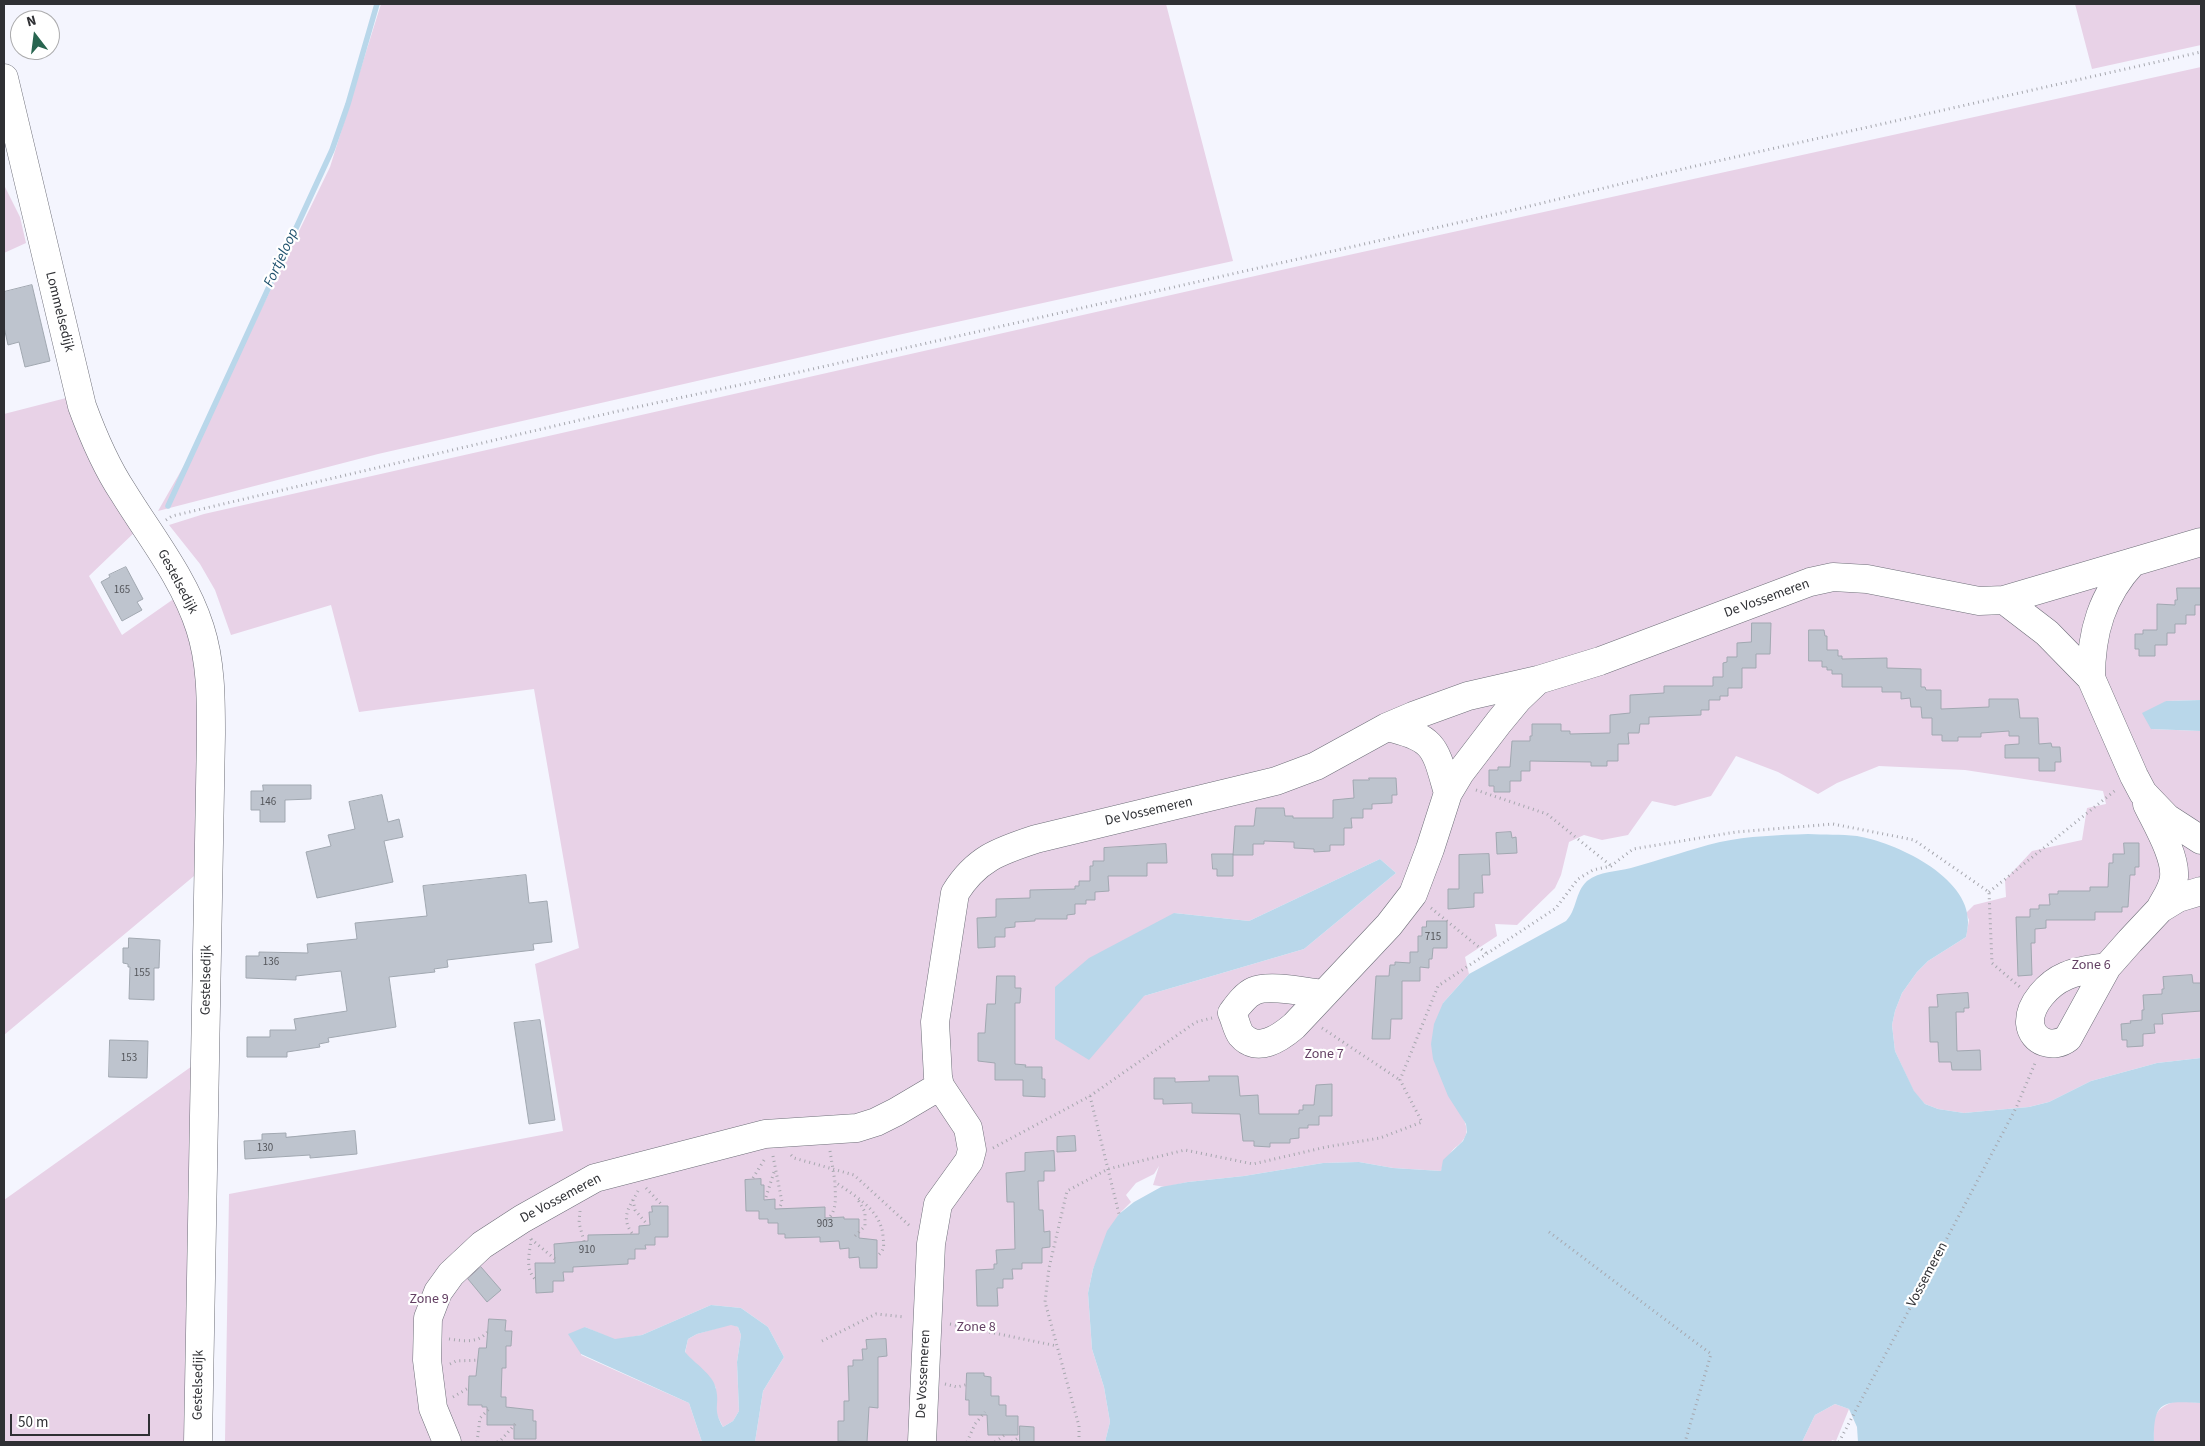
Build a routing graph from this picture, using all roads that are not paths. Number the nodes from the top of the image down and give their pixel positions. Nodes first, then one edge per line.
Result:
1 (4, 78) edge
2 (156, 527) joint
3 (2201, 542) edge
4 (2133, 562) junction
5 (2004, 600) junction
6 (2091, 678) junction
7 (1538, 680) junction
8 (1387, 727) junction
9 (2138, 785) junction
10 (1451, 788) junction
11 (2201, 840) edge
12 (2201, 890) edge
13 (2160, 909) junction
14 (2108, 967) junction
15 (1323, 994) junction
16 (940, 1086) junction
17 (198, 1442) edge
18 (447, 1442) edge
19 (922, 1442) edge

1 - 2 main road, Lommelsedijk
2 - 17 main road, Gestelsedijk
3 - 4 main road, De Vossemeren
4 - 5 main road, De Vossemeren
4 - 6 main road
5 - 6 main road
5 - 7 main road, De Vossemeren
6 - 9 main road
7 - 8 main road, De Vossemeren
7 - 10 main road, De Vossemeren
8 - 10 main road
8 - 16 main road, De Vossemeren
9 - 11 main road
9 - 13 main road
10 - 15 main road, De Vossemeren
12 - 13 main road
13 - 14 main road
14 - 14 main road
15 - 15 main road, De Vossemeren
16 - 18 main road, De Vossemeren
16 - 19 main road, De Vossemeren

